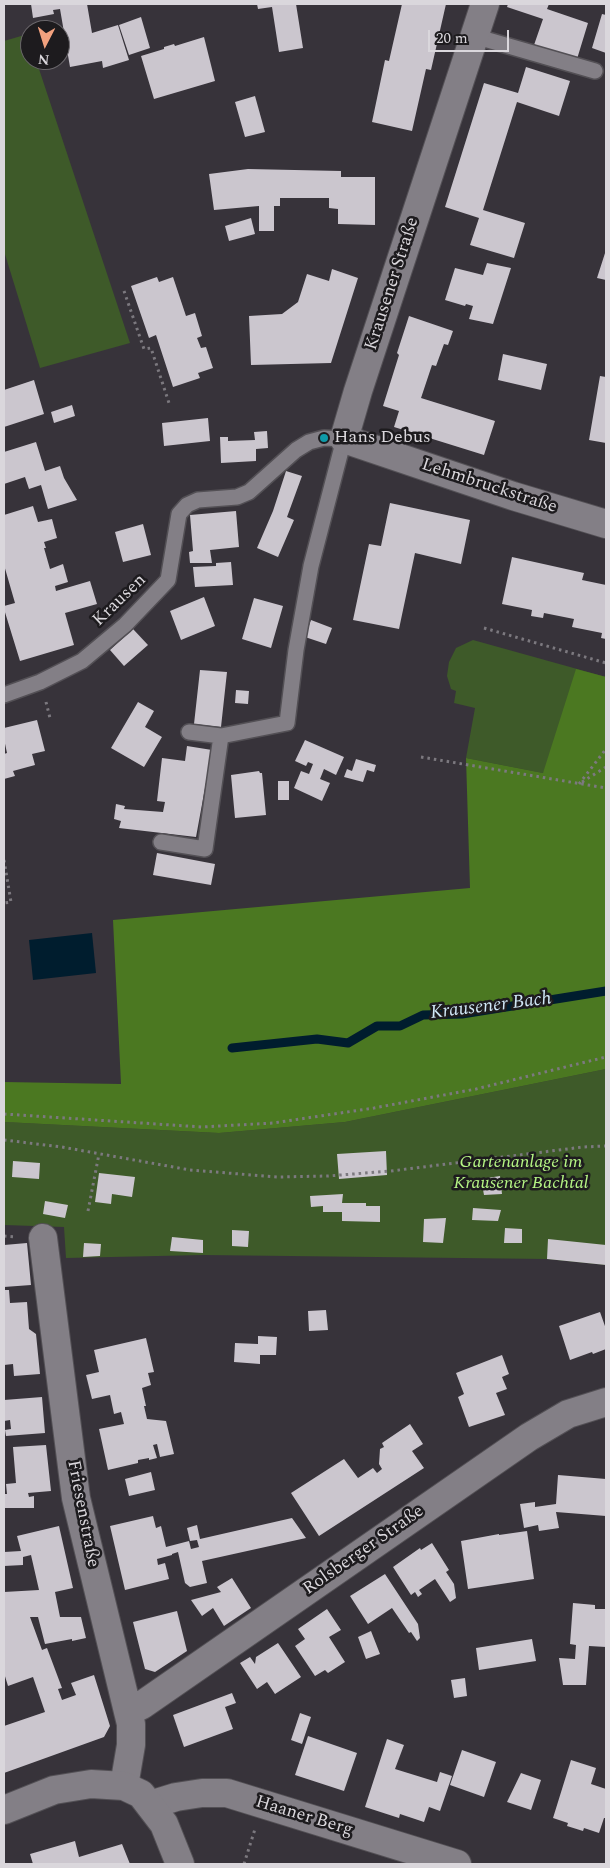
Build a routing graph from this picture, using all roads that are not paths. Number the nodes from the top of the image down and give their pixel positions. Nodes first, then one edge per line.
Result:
1 (485, 4) edge
2 (474, 36) junction
3 (595, 71) dead end
4 (344, 439) junction
5 (606, 524) edge
6 (4, 694) edge
7 (189, 732) dead end
8 (221, 736) junction
9 (161, 842) dead end
10 (44, 1238) dead end
11 (606, 1402) edge
12 (128, 1712) junction
13 (124, 1786) junction
14 (150, 1805) junction
15 (4, 1810) edge
16 (180, 1864) edge
17 (457, 1864) edge

1 - 2 street, Krausener Straße
2 - 3 lane
2 - 4 street, Krausener Straße
4 - 5 street, Lehmbruckstraße
4 - 6 lane, Krausen
4 - 8 lane, Krausener Straße
7 - 8 lane
8 - 9 lane
10 - 12 street, Friesenstraße
11 - 12 street, Rolsberger Straße
12 - 13 street, Friesenstraße
13 - 14 street
13 - 15 street
14 - 16 street
14 - 17 street, Haaner Berg

